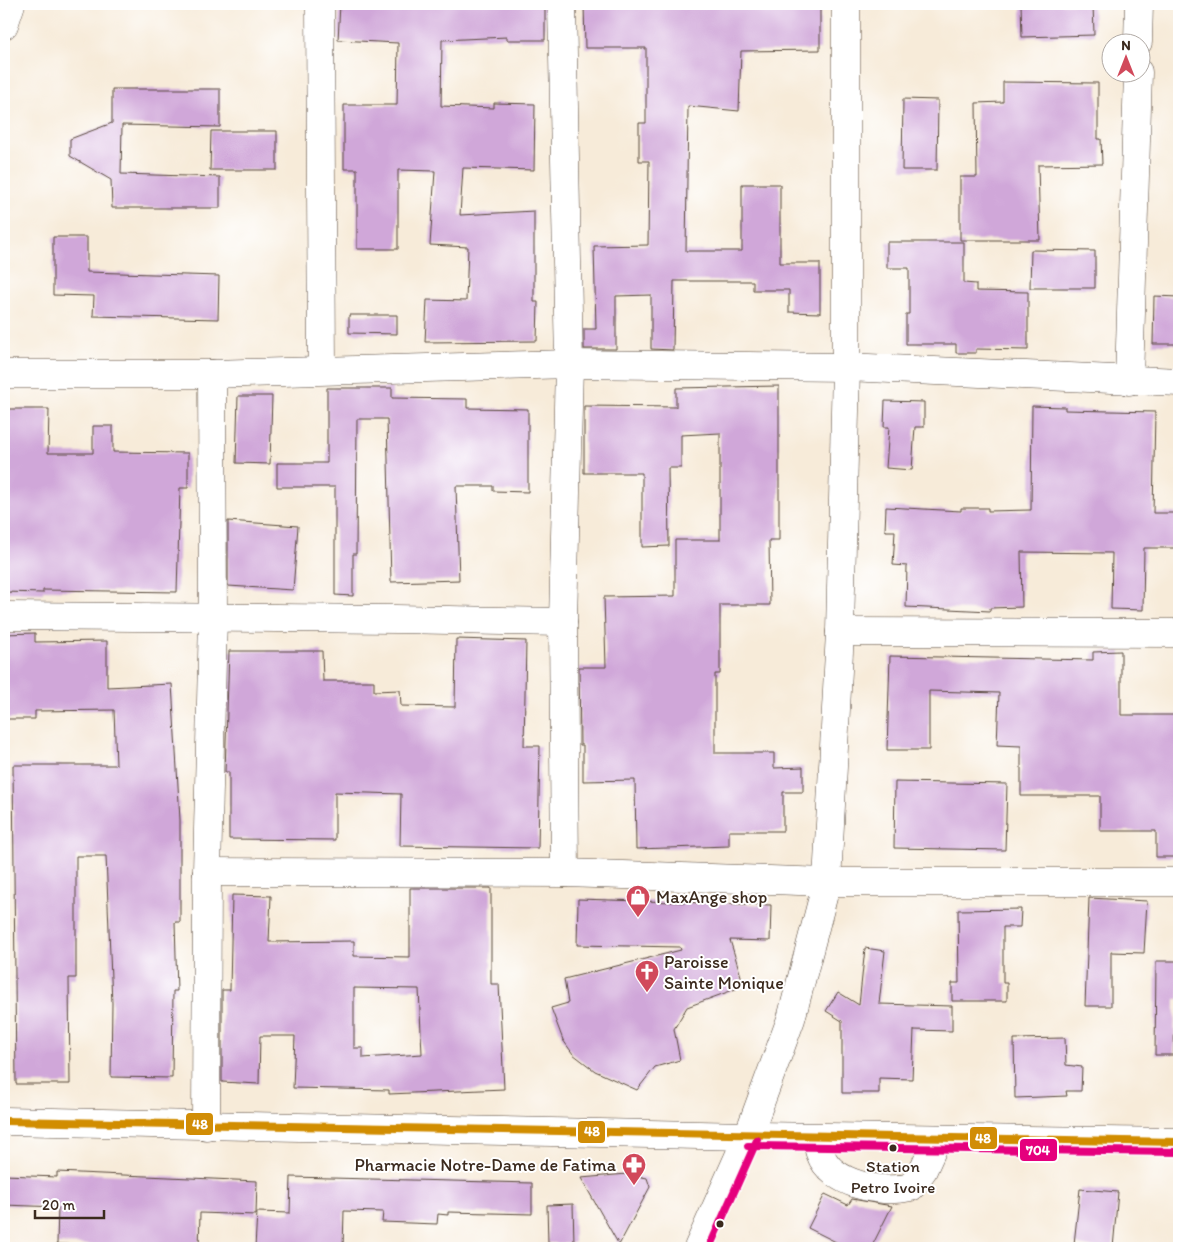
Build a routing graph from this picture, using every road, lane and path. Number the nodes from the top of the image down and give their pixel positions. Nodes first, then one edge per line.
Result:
1 (11, 4) edge
2 (320, 4) edge
3 (562, 4) edge
4 (846, 4) edge
5 (1139, 4) edge
6 (4, 25) edge
7 (1138, 32) edge
8 (1138, 82) edge
9 (569, 364) junction
10 (846, 367) junction
11 (322, 369) junction
12 (4, 374) edge
13 (212, 374) junction
14 (1129, 381) junction
15 (1179, 382) edge
16 (4, 616) edge
17 (213, 617) junction
18 (563, 622) junction
19 (840, 632) junction
20 (1179, 632) edge
21 (207, 872) junction
22 (566, 873) junction
23 (827, 882) junction
24 (1179, 882) edge
25 (4, 1121) edge
26 (206, 1126) junction
27 (748, 1136) junction
28 (816, 1138) junction
29 (937, 1139) junction
30 (1179, 1142) edge
31 (698, 1248) edge

1 - 6 street
2 - 11 street
3 - 9 street
4 - 10 street
5 - 7 street
8 - 14 street
9 - 10 street
9 - 11 street
9 - 18 street
10 - 14 street
10 - 19 street
11 - 13 street
12 - 13 street
13 - 17 street
14 - 15 street
16 - 17 street
17 - 18 street
17 - 21 street
18 - 22 street
19 - 20 street
19 - 23 street
21 - 22 street
21 - 26 street
22 - 23 street
23 - 24 street
23 - 27 street
25 - 26 street
26 - 27 street
27 - 28 street
27 - 31 street
28 - 29 street
28 - 29 street
29 - 30 street

